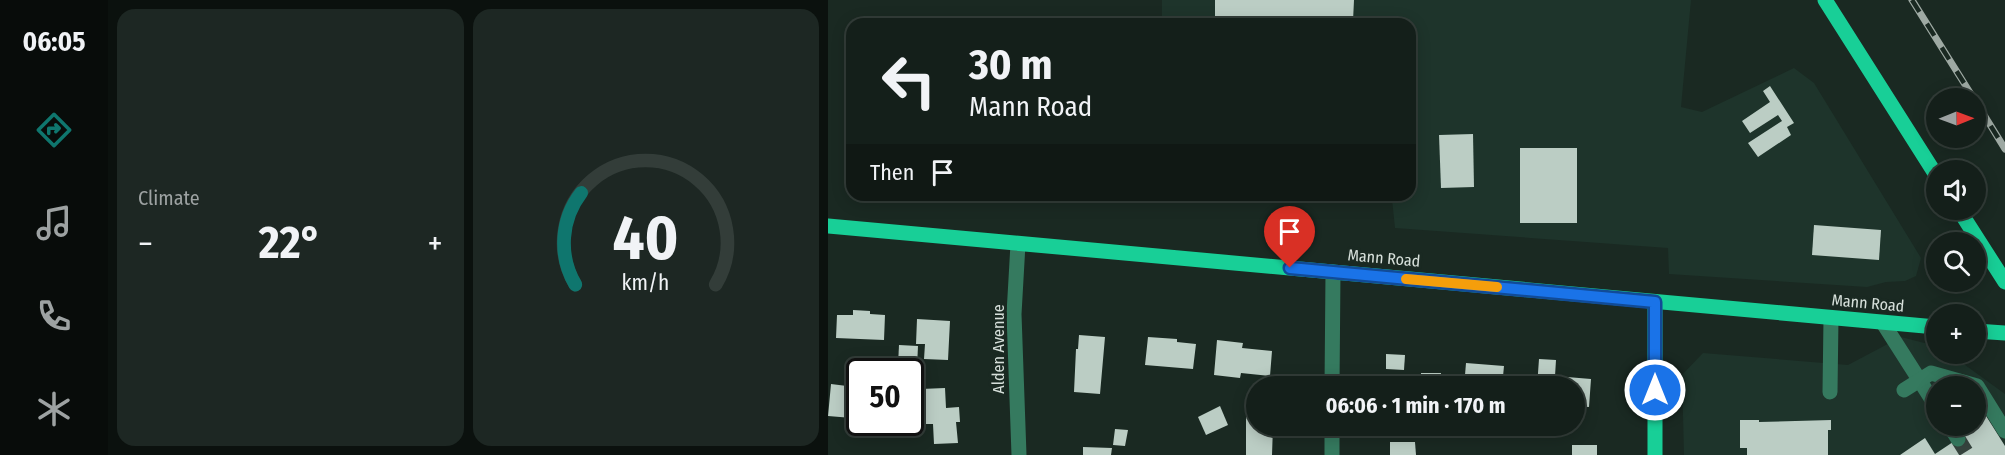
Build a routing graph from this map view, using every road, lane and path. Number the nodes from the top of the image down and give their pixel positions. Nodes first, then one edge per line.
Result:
1 (1825, 0) edge
2 (1926, 160) edge
3 (1965, 220) edge
4 (828, 226) edge
5 (1018, 244) junction
6 (1333, 272) junction
7 (2005, 282) edge
8 (1655, 302) junction
9 (1831, 318) junction
10 (1884, 323) junction
11 (1926, 326) edge
12 (1986, 332) edge
13 (2005, 333) edge
14 (1332, 376) edge
15 (1919, 381) junction
16 (1904, 390) dead end
17 (1926, 391) edge
18 (1830, 392) dead end
19 (2004, 426) edge
20 (1332, 436) edge
21 (1019, 455) edge
22 (1332, 455) edge
23 (1655, 455) edge

1 - 2 main road
3 - 7 main road
4 - 5 main road, Mann Road
5 - 6 main road, Mann Road
5 - 21 street, Alden Avenue
6 - 8 main road, Mann Road
6 - 14 street
8 - 9 main road, Mann Road
8 - 23 main road
9 - 10 main road, Mann Road
9 - 18 street
10 - 11 main road, Mann Road
10 - 15 street
12 - 13 main road
15 - 16 street
15 - 17 street
15 - 19 street
20 - 22 street

